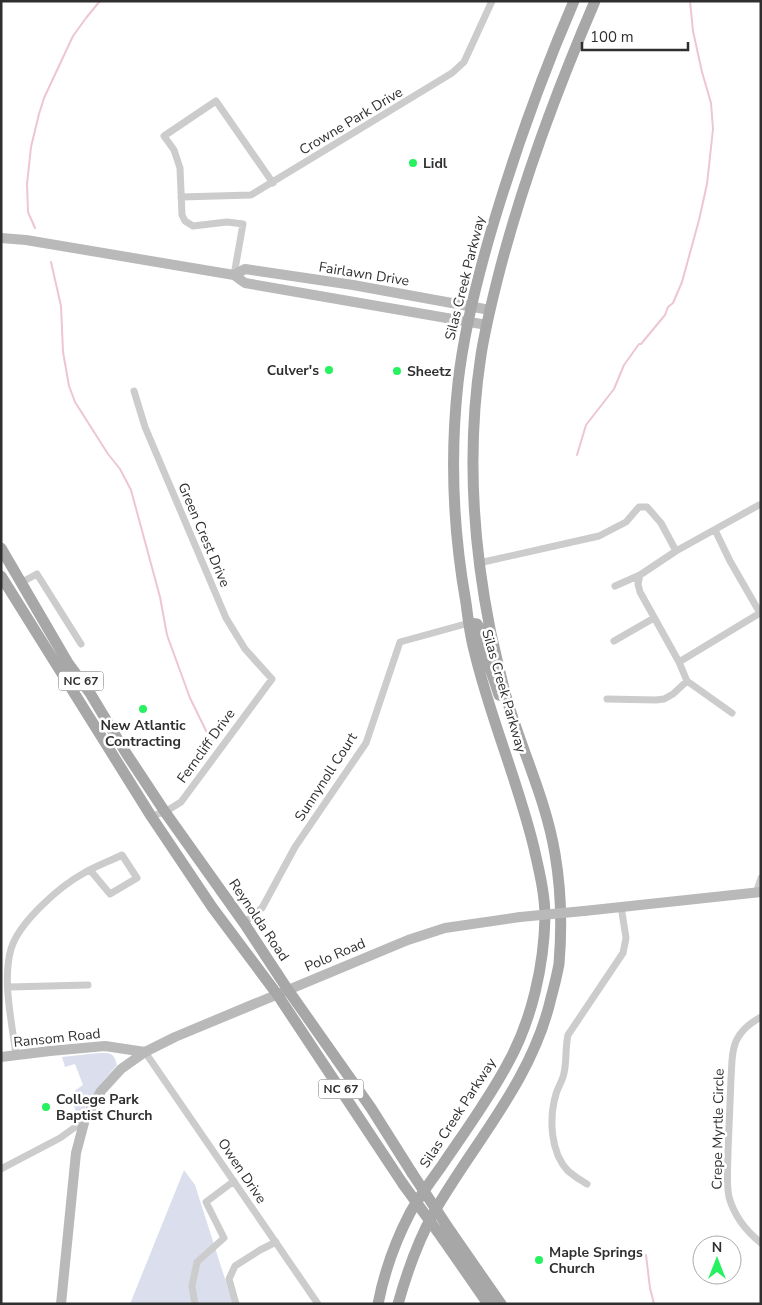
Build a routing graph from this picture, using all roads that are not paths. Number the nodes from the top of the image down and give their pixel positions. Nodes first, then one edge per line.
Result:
1 (492, 1) edge
2 (574, 1) edge
3 (595, 1) edge
4 (272, 183) junction
5 (181, 197) junction
6 (1, 238) edge
7 (234, 274) junction
8 (471, 305) junction
9 (490, 310) junction
10 (468, 322) junction
11 (486, 325) junction
12 (134, 391) dead end
13 (759, 505) dead end
14 (715, 530) junction
15 (1, 548) edge
16 (676, 552) junction
17 (479, 563) junction
18 (640, 575) junction
19 (1, 576) edge
20 (22, 582) junction
21 (615, 586) dead end
22 (654, 618) junction
23 (469, 623) junction
24 (614, 640) dead end
25 (81, 644) dead end
26 (679, 662) junction
27 (272, 679) joint
28 (687, 681) junction
29 (607, 699) dead end
30 (732, 713) dead end
31 (520, 737) junction
32 (165, 812) junction
33 (151, 816) junction
34 (90, 870) junction
35 (761, 878) edge
36 (759, 892) edge
37 (621, 906) junction
38 (244, 923) junction
39 (88, 985) dead end
40 (8, 987) junction
41 (282, 992) junction
42 (761, 1017) edge
43 (145, 1052) junction
44 (16, 1055) junction
45 (1, 1057) edge
46 (85, 1120) junction
47 (1, 1170) edge
48 (234, 1181) junction
49 (587, 1184) dead end
50 (447, 1236) junction
51 (276, 1242) junction
52 (761, 1244) edge
53 (61, 1304) edge
54 (195, 1304) edge
55 (236, 1304) edge
56 (318, 1304) edge
57 (378, 1304) edge
58 (398, 1304) edge
59 (488, 1304) edge
60 (501, 1304) edge

1 - 4 street, Crowne Park Drive
2 - 8 main road, Silas Creek Parkway
3 - 9 main road, Silas Creek Parkway
4 - 5 street, Crowne Park Drive
4 - 5 street
5 - 7 street
6 - 7 main road, Fairlawn Drive
7 - 8 main road, Fairlawn Drive
7 - 10 main road, Fairlawn Drive
8 - 9 main road, Fairlawn Drive
8 - 10 main road, Silas Creek Parkway
9 - 11 main road, Silas Creek Parkway
10 - 11 main road, Fairlawn Drive
10 - 23 main road, Silas Creek Parkway
11 - 17 main road, Silas Creek Parkway
12 - 27 street, Green Crest Drive
13 - 14 street
14 - 16 street
14 - 26 street
15 - 20 main road, Reynolda Road / NC 67
16 - 17 street
16 - 18 street
17 - 31 main road, Silas Creek Parkway
18 - 21 street
18 - 22 street
19 - 33 main road, Reynolda Road / NC 67
20 - 25 street
20 - 32 main road, Reynolda Road / NC 67
22 - 24 street
22 - 26 street
23 - 31 main road
23 - 38 street, Sunnynoll Court
23 - 57 main road, Silas Creek Parkway
26 - 28 street
27 - 32 street, Ferncliff Drive
28 - 29 street
28 - 30 street
31 - 58 main road, Silas Creek Parkway
32 - 33 street, Ferncliff Drive
32 - 38 main road, Reynolda Road / NC 67
33 - 41 main road, Reynolda Road / NC 67
34 - 34 street
34 - 40 street
35 - 36 street
36 - 37 main road, Polo Road
37 - 41 main road, Polo Road, bridge
37 - 49 street
38 - 41 main road, Reynolda Road / NC 67
39 - 40 street
40 - 44 street
41 - 43 main road, Polo Road
41 - 50 main road, Reynolda Road / NC 67, bridge
41 - 50 main road, Reynolda Road / NC 67, bridge
42 - 52 street, Crepe Myrtle Circle
43 - 44 main road, Ransom Road
43 - 46 main road, Polo Road
43 - 48 street, Owen Drive
44 - 45 main road, Ransom Road
46 - 47 street
46 - 53 main road, Polo Road
48 - 51 street, Owen Drive
48 - 54 street
50 - 59 main road, Reynolda Road / NC 67
50 - 60 main road, Reynolda Road / NC 67
51 - 55 street
51 - 56 street, Owen Drive

